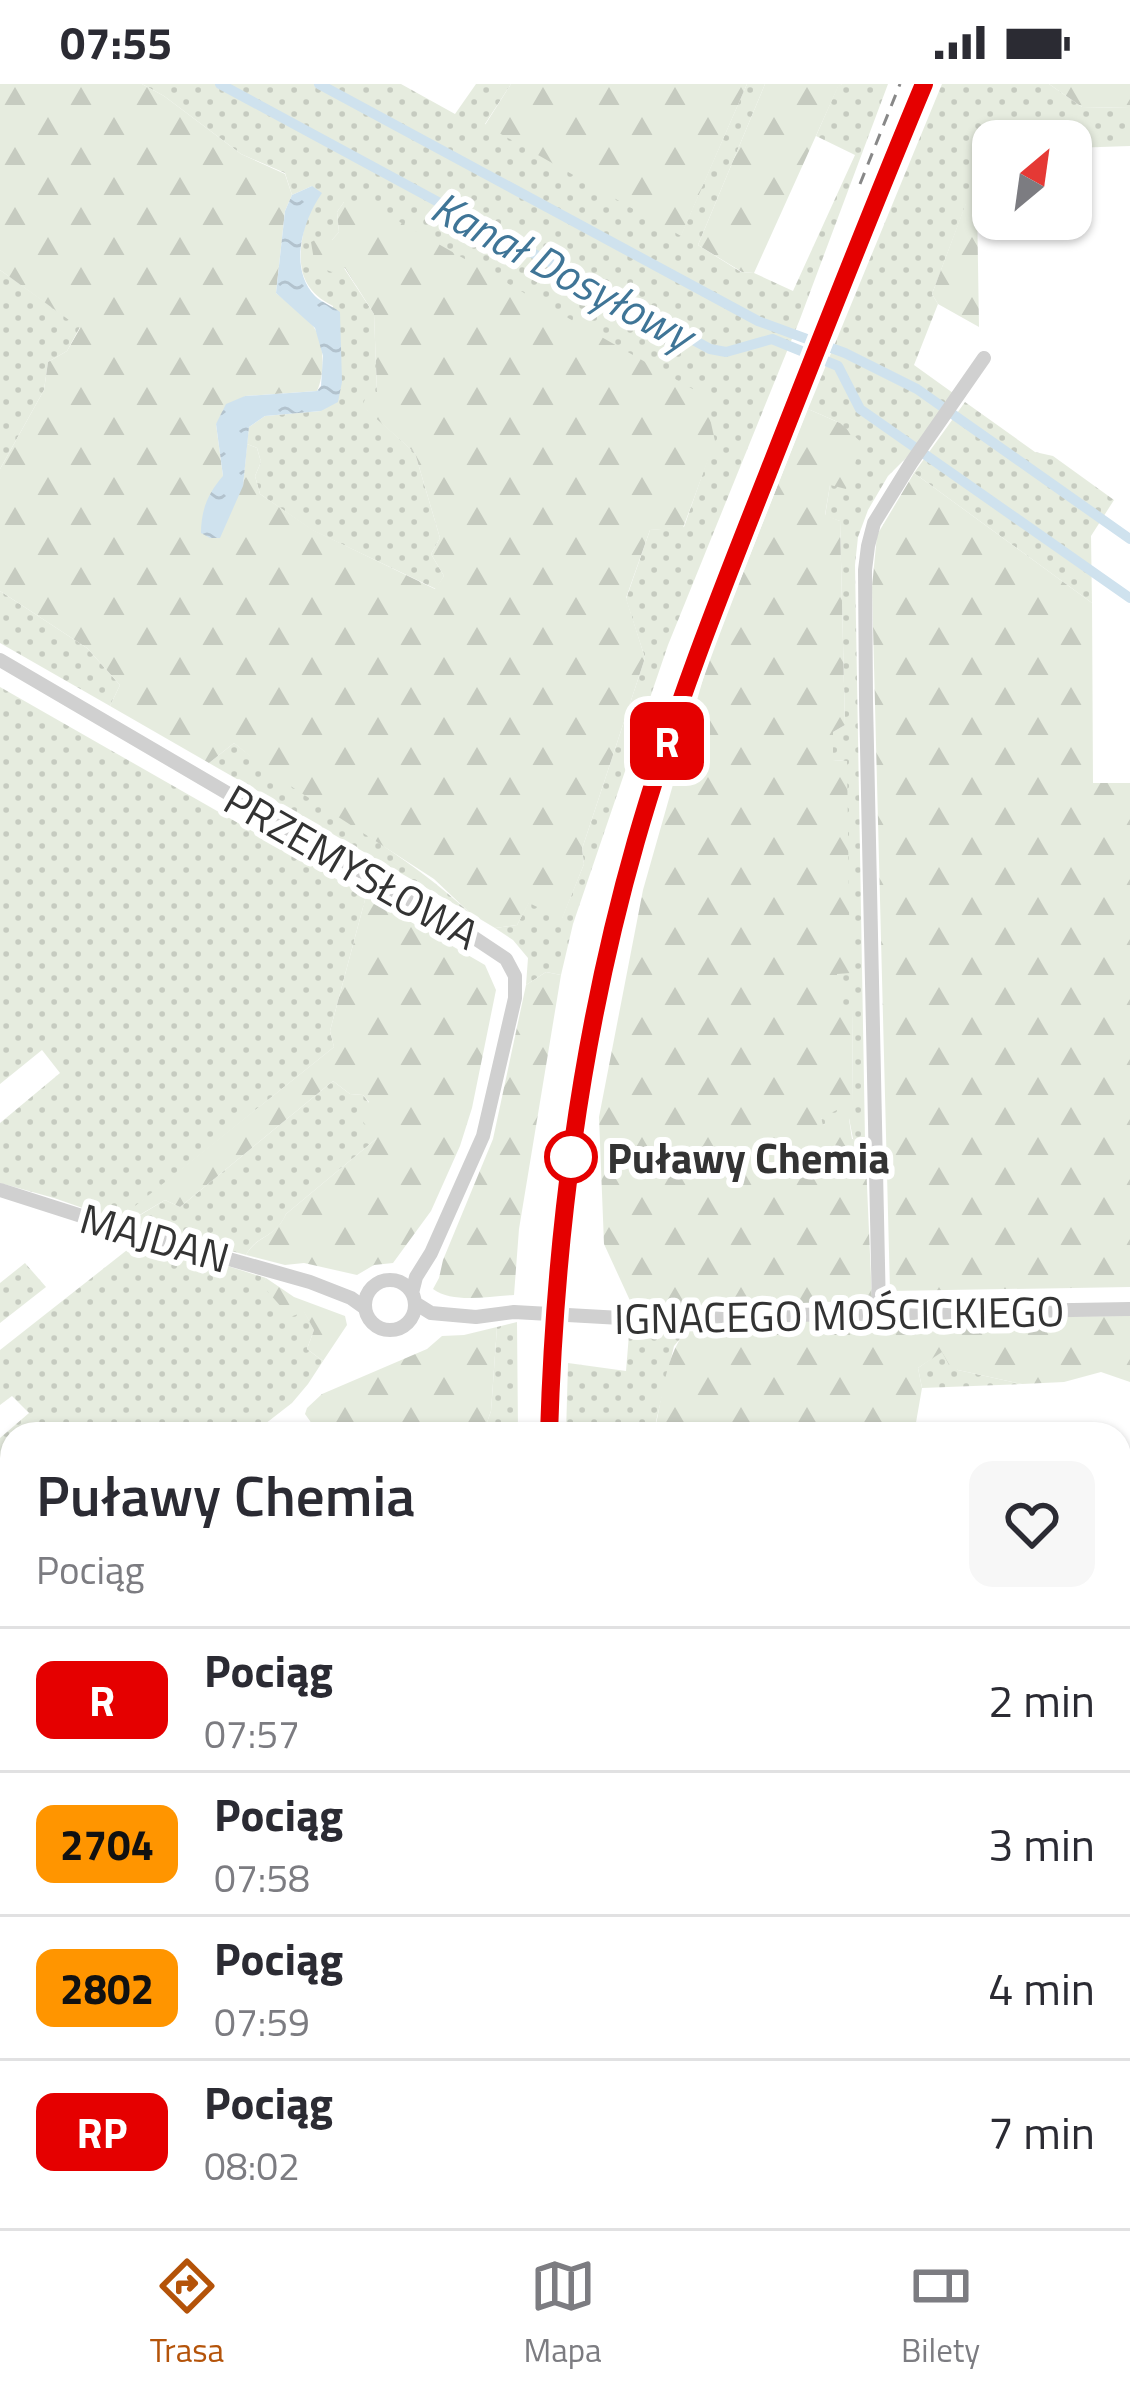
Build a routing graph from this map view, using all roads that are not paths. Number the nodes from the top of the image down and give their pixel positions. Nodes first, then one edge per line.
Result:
1 (984, 358) dead end
2 (0, 660) edge
3 (0, 1190) edge
4 (435, 1242) junction
5 (394, 1281) junction
6 (310, 1282) junction
7 (373, 1287) junction
8 (413, 1298) junction
9 (365, 1308) junction
10 (1130, 1309) edge
11 (879, 1311) junction
12 (476, 1317) junction
13 (409, 1322) junction

1 - 11 street
2 - 4 street, PRZEMYSŁOWA
3 - 6 street, MAJDAN
4 - 5 street, PRZEMYSŁOWA
4 - 8 street, PRZEMYSŁOWA
5 - 7 street
5 - 8 street
6 - 7 street, MAJDAN
6 - 9 street, MAJDAN
7 - 9 street
8 - 12 street, IGNACEGO MOŚCICKIEGO
8 - 13 street
9 - 13 street
10 - 11 street, IGNACEGO MOŚCICKIEGO
11 - 12 street, IGNACEGO MOŚCICKIEGO
12 - 13 street, IGNACEGO MOŚCICKIEGO

